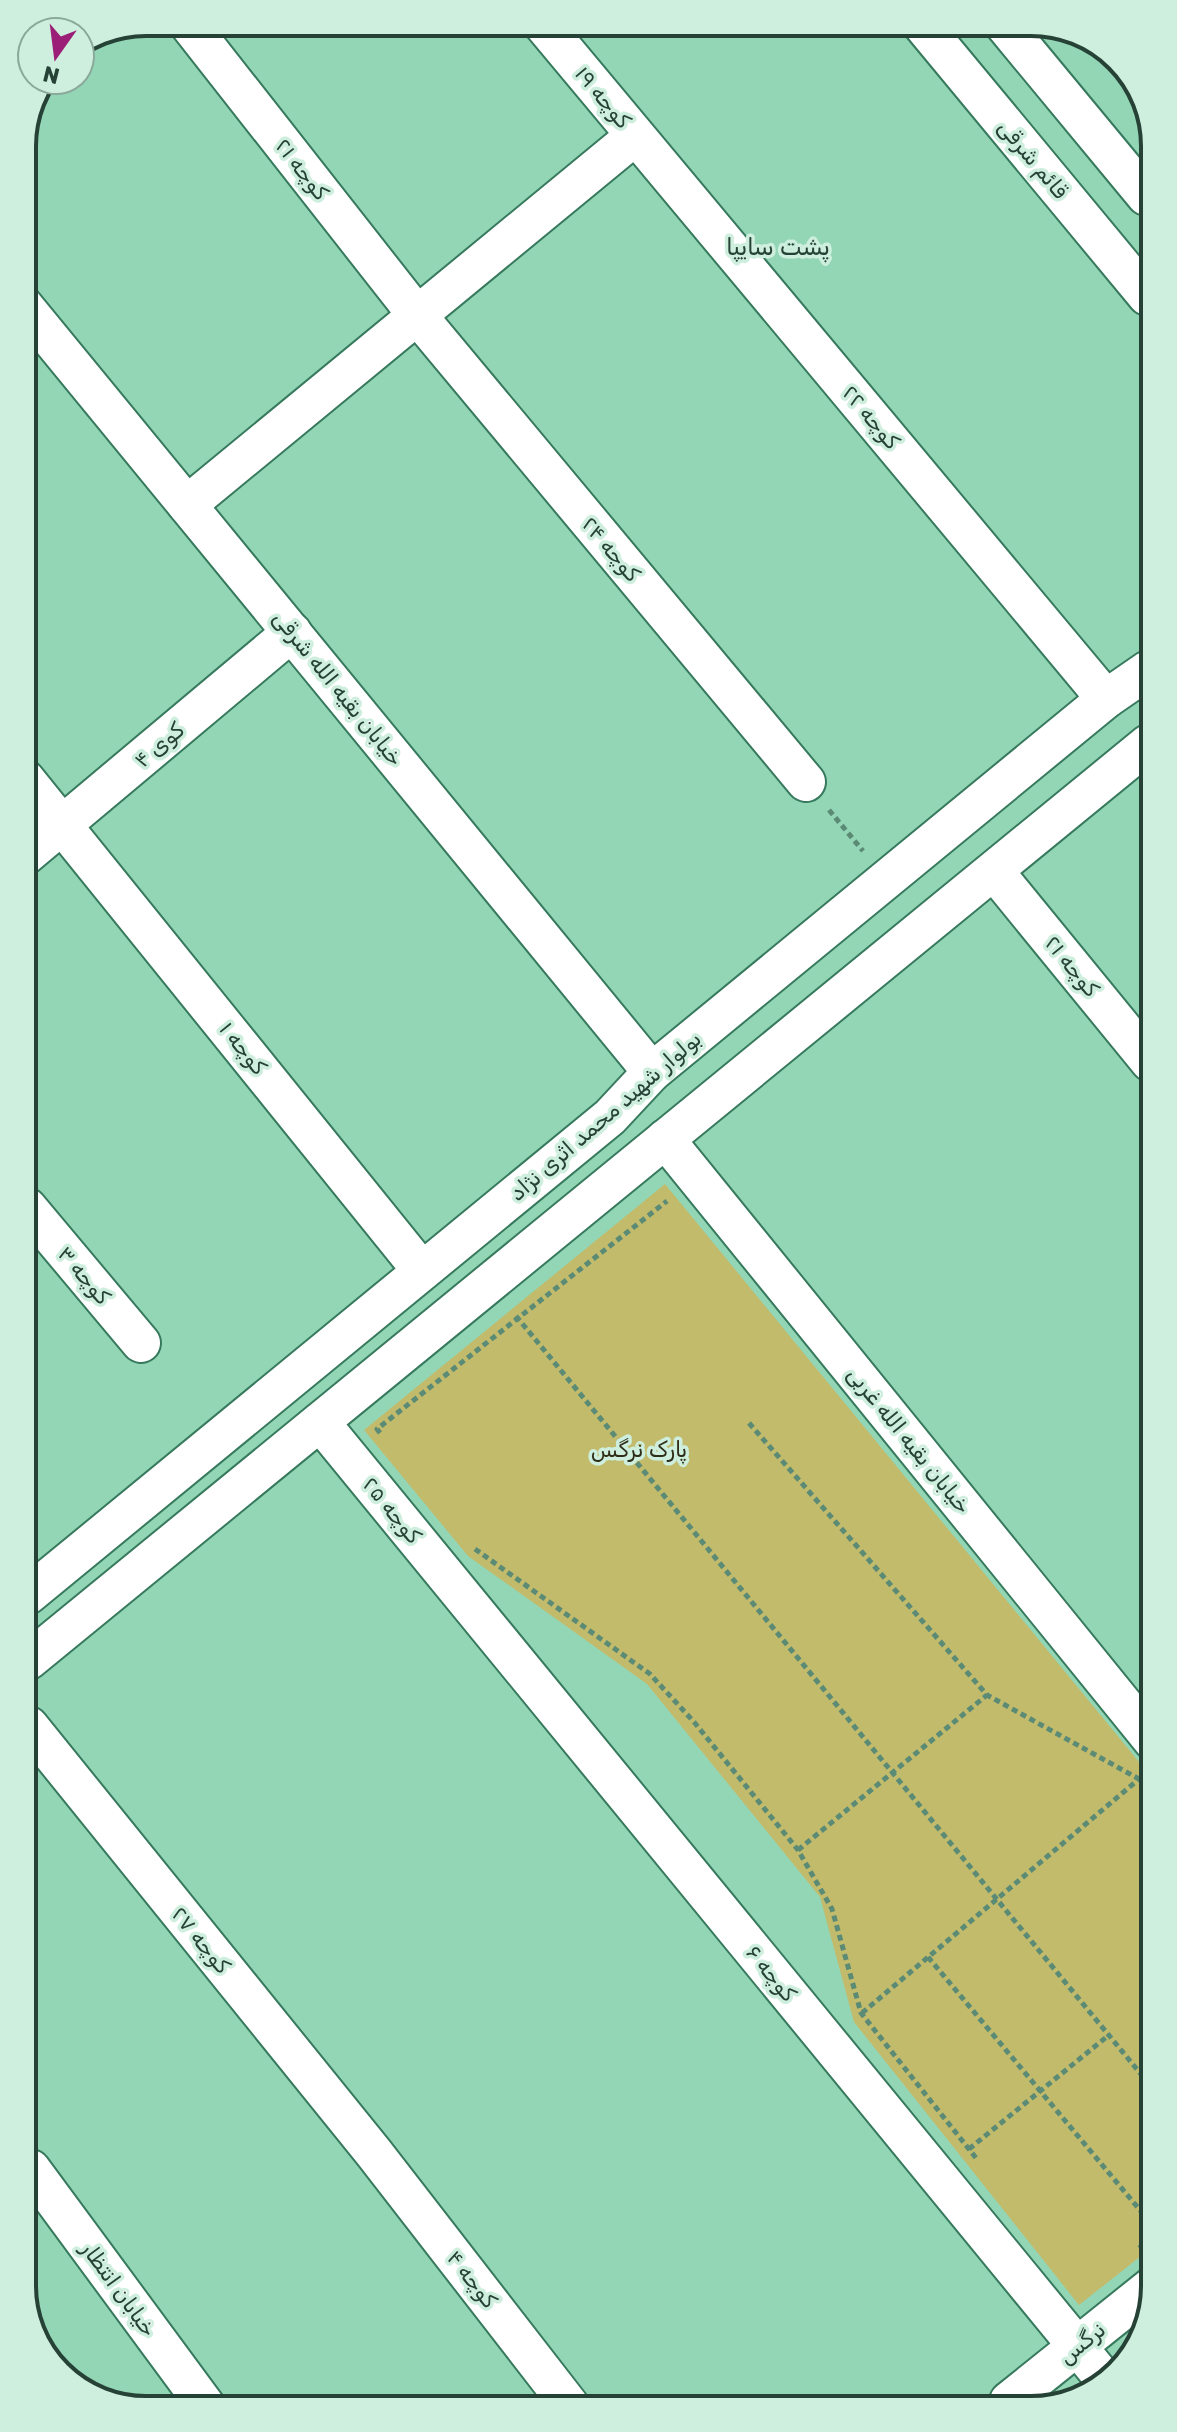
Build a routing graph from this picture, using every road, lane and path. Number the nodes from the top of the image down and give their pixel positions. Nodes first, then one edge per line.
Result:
1 (198, 36) edge
2 (553, 36) edge
3 (932, 36) edge
4 (1014, 36) edge
5 (635, 136) junction
6 (1141, 190) edge
7 (1141, 289) edge
8 (417, 315) junction
9 (36, 321) edge
10 (187, 505) junction
11 (292, 632) junction
12 (1141, 675) edge
13 (1106, 699) junction
14 (1141, 750) edge
15 (806, 782) joint
16 (36, 792) edge
17 (64, 826) junction
18 (36, 848) edge
19 (994, 871) junction
20 (887, 879) junction
21 (1141, 1051) edge
22 (652, 1072) junction
23 (665, 1139) junction
24 (667, 1200) dead end
25 (36, 1218) edge
26 (422, 1271) junction
27 (489, 1284) junction
28 (517, 1318) junction
29 (141, 1343) dead end
30 (320, 1422) junction
31 (749, 1423) dead end
32 (387, 1441) dead end
33 (474, 1548) dead end
34 (36, 1588) edge
35 (465, 1599) joint
36 (36, 1654) edge
37 (987, 1695) junction
38 (36, 1735) edge
39 (1141, 1747) edge
40 (892, 1773) junction
41 (1141, 1775) edge
42 (1139, 1779) junction
43 (1141, 1781) edge
44 (798, 1850) junction
45 (996, 1899) junction
46 (928, 1957) junction
47 (861, 2013) junction
48 (1109, 2035) junction
49 (827, 2042) junction
50 (1141, 2074) edge
51 (1040, 2091) junction
52 (969, 2149) junction
53 (374, 2153) joint
54 (978, 2161) dead end
55 (36, 2176) edge
56 (1141, 2211) edge
57 (1141, 2247) edge
58 (1131, 2255) dead end
59 (1140, 2296) edge
60 (1077, 2347) junction
61 (1099, 2373) edge
62 (198, 2396) edge
63 (562, 2396) edge
64 (1015, 2396) edge

1 - 8 street, کوچه ۲۱
2 - 5 street, کوچه ۱۹
3 - 7 street, قائم شرقی
4 - 6 street
5 - 8 street
5 - 13 street, کوچه ۲۲
8 - 10 street
8 - 15 street, کوچه ۲۴
9 - 10 street, خیابان بقیه الله شرقی
10 - 11 street, خیابان بقیه الله شرقی
11 - 17 street, کوی ۴
11 - 22 street, خیابان بقیه الله شرقی
12 - 13 street, بولوار شهید محمد اثری نژاد
13 - 20 street, بولوار شهید محمد اثری نژاد
14 - 19 street
15 - 20 path
16 - 17 street
17 - 18 street, کوی ۴
17 - 26 street, کوچه ۱
19 - 21 street, کوچه ۲۱
19 - 23 street
20 - 22 street, بولوار شهید محمد اثری نژاد
22 - 26 street, بولوار شهید محمد اثری نژاد
23 - 27 street
23 - 39 street, خیابان بقیه الله غربی
24 - 28 path
25 - 29 street, کوچه ۳
26 - 34 street, بولوار شهید محمد اثری نژاد
27 - 28 path
27 - 30 street
28 - 32 path
28 - 40 path
30 - 35 street, کوچه ۲۵
30 - 36 street
31 - 37 path
33 - 44 path
35 - 49 street, کوچه ۶
37 - 40 path
37 - 42 path
38 - 53 street, کوچه ۲۷
40 - 44 path
40 - 45 path
41 - 42 path
42 - 43 path
42 - 45 path
44 - 47 path
45 - 46 path
45 - 48 path
46 - 47 path
46 - 51 path
47 - 49 path
47 - 52 path
48 - 50 path
48 - 51 path
49 - 60 street, کوچه ۶
51 - 52 path
51 - 56 path
52 - 54 path
53 - 63 street, کوچه ۴
55 - 62 street, خیابان انتظار
57 - 58 path
59 - 60 street, نرگس
60 - 61 street, کوچه ۶
60 - 64 street, نرگس

